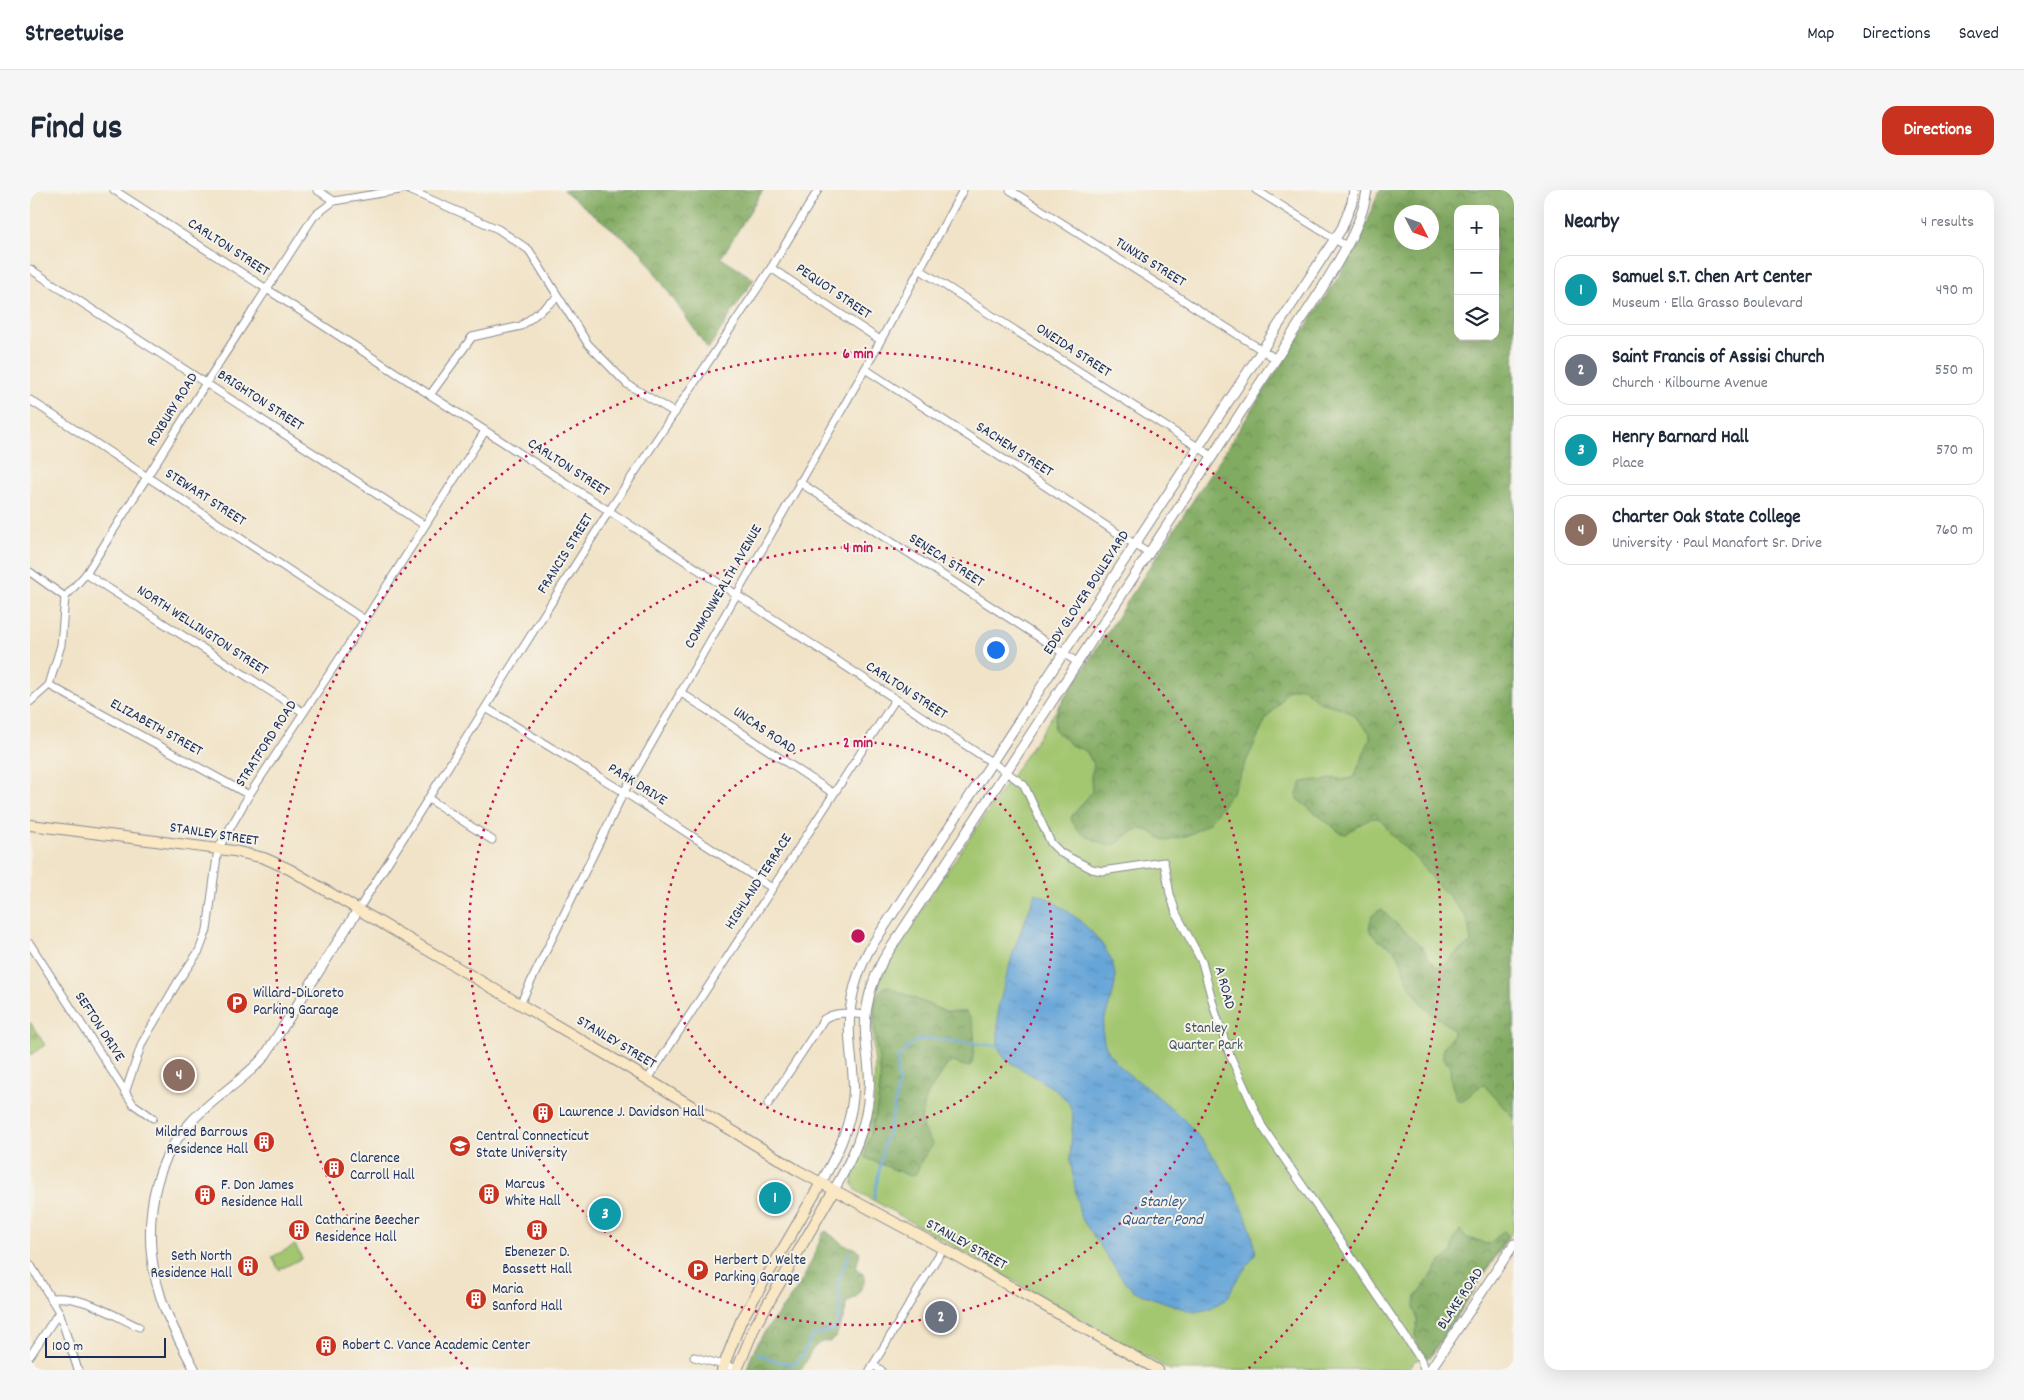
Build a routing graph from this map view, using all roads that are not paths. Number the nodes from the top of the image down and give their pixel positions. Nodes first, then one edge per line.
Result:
1 (114, 190) edge
2 (317, 190) edge
3 (400, 190) edge
4 (409, 190) edge
5 (818, 190) edge
6 (963, 190) edge
7 (1010, 190) edge
8 (1256, 190) edge
9 (1354, 190) edge
10 (1367, 190) edge
11 (334, 201) junction
12 (1335, 239) junction
13 (1346, 246) junction
14 (771, 268) junction
15 (30, 269) edge
16 (919, 269) junction
17 (266, 289) junction
18 (558, 297) junction
19 (880, 340) junction
20 (1262, 350) junction
21 (1276, 359) junction
22 (865, 369) junction
23 (206, 383) junction
24 (430, 395) junction
25 (30, 400) edge
26 (675, 413) junction
27 (484, 431) junction
28 (1198, 447) junction
29 (1212, 456) junction
30 (147, 476) junction
31 (799, 482) junction
32 (609, 511) junction
33 (424, 525) junction
34 (1135, 544) junction
35 (1148, 554) junction
36 (30, 572) edge
37 (86, 574) junction
38 (735, 595) junction
39 (65, 597) junction
40 (364, 620) junction
41 (1063, 653) junction
42 (1077, 662) junction
43 (49, 685) junction
44 (680, 692) junction
45 (895, 700) junction
46 (30, 702) edge
47 (486, 708) junction
48 (303, 712) junction
49 (992, 762) junction
50 (1005, 771) junction
51 (624, 792) junction
52 (833, 793) junction
53 (249, 795) junction
54 (429, 799) junction
55 (30, 825) edge
56 (492, 840) dead end
57 (218, 849) junction
58 (911, 885) junction
59 (772, 888) junction
60 (925, 894) junction
61 (358, 910) junction
62 (30, 944) edge
63 (520, 1004) junction
64 (850, 1014) junction
65 (866, 1016) junction
66 (648, 1079) junction
67 (125, 1093) junction
68 (768, 1104) dead end
69 (153, 1118) dead end
70 (821, 1183) junction
71 (834, 1190) junction
72 (943, 1248) junction
73 (1513, 1249) edge
74 (30, 1264) edge
75 (51, 1298) junction
76 (59, 1312) junction
77 (139, 1327) dead end
78 (30, 1356) edge
79 (694, 1357) dead end
80 (723, 1368) edge
81 (872, 1368) edge
82 (737, 1369) edge
83 (78, 1370) edge
84 (195, 1370) edge
85 (881, 1370) edge
86 (1158, 1370) edge
87 (1424, 1370) edge
88 (1430, 1370) edge

1 - 17 street, CARLTON STREET
2 - 11 street
3 - 11 street, ROXBURY ROAD
4 - 18 street
5 - 14 street, FRANCIS STREET
6 - 16 street, COMMONWEALTH AVENUE
7 - 20 street, TUNXIS STREET
8 - 12 street
9 - 12 street, EDDY GLOVER BOULEVARD
10 - 13 street, EDDY GLOVER BOULEVARD
11 - 17 street, ROXBURY ROAD
12 - 13 street
12 - 20 street, EDDY GLOVER BOULEVARD
13 - 21 street, EDDY GLOVER BOULEVARD
14 - 19 street, PEQUOT STREET
14 - 26 street, FRANCIS STREET
15 - 23 street, BRIGHTON STREET
16 - 19 street, COMMONWEALTH AVENUE
16 - 28 street, ONEIDA STREET
17 - 23 street, ROXBURY ROAD
17 - 24 street, CARLTON STREET
18 - 24 street
18 - 26 street
19 - 22 street, COMMONWEALTH AVENUE
20 - 21 street, TUNXIS STREET
20 - 28 street, EDDY GLOVER BOULEVARD
21 - 29 street, EDDY GLOVER BOULEVARD
22 - 31 street, COMMONWEALTH AVENUE
22 - 34 street, SACHEM STREET
23 - 30 street, ROXBURY ROAD
23 - 33 street, BRIGHTON STREET
24 - 27 street, CARLTON STREET
25 - 30 street, STEWART STREET
26 - 32 street, FRANCIS STREET
27 - 32 street, CARLTON STREET
27 - 33 street, STRATFORD ROAD
28 - 29 street, ONEIDA STREET
28 - 34 street, EDDY GLOVER BOULEVARD
29 - 35 street, EDDY GLOVER BOULEVARD
30 - 37 street, ROXBURY ROAD
30 - 40 street, STEWART STREET
31 - 38 street, COMMONWEALTH AVENUE
31 - 41 street, SENECA STREET
32 - 38 street, CARLTON STREET
32 - 47 street, FRANCIS STREET
33 - 40 street, STRATFORD ROAD
34 - 35 street, SACHEM STREET
34 - 41 street, EDDY GLOVER BOULEVARD
35 - 42 street, EDDY GLOVER BOULEVARD
36 - 39 street
37 - 39 street, ROXBURY ROAD
37 - 48 street, NORTH WELLINGTON STREET
38 - 44 street, COMMONWEALTH AVENUE
38 - 45 street, CARLTON STREET
39 - 43 street
40 - 48 street, STRATFORD ROAD
41 - 42 street, SENECA STREET
41 - 49 street, EDDY GLOVER BOULEVARD
42 - 50 street, EDDY GLOVER BOULEVARD
43 - 46 street
43 - 53 street, ELIZABETH STREET
44 - 51 street, COMMONWEALTH AVENUE
44 - 52 street, UNCAS ROAD
45 - 49 street, CARLTON STREET
45 - 52 street, HIGHLAND TERRACE
47 - 51 street, PARK DRIVE
47 - 54 street, FRANCIS STREET
48 - 53 street, STRATFORD ROAD
49 - 50 street, CARLTON STREET
49 - 58 street, EDDY GLOVER BOULEVARD
50 - 60 street, EDDY GLOVER BOULEVARD
50 - 87 street, A ROAD
51 - 59 street, PARK DRIVE
51 - 63 street, COMMONWEALTH AVENUE
52 - 59 street, HIGHLAND TERRACE
53 - 57 street, STRATFORD ROAD
54 - 56 street
54 - 61 street, FRANCIS STREET
55 - 57 main road, STANLEY STREET
57 - 61 main road, STANLEY STREET
57 - 67 street, STRATFORD ROAD
58 - 60 street
58 - 64 street, EDDY GLOVER BOULEVARD
59 - 66 street, HIGHLAND TERRACE
60 - 65 street, EDDY GLOVER BOULEVARD
61 - 63 main road, STANLEY STREET
61 - 84 street
62 - 67 street, SEFTON DRIVE
63 - 66 main road, STANLEY STREET
64 - 65 street
64 - 68 street
64 - 70 street, EDDY GLOVER BOULEVARD
65 - 71 street, EDDY GLOVER BOULEVARD
66 - 70 main road, STANLEY STREET
67 - 69 street, SEFTON DRIVE
70 - 71 main road, STANLEY STREET
70 - 80 main road
71 - 72 main road, STANLEY STREET
71 - 82 main road
72 - 81 street
72 - 86 main road, STANLEY STREET
73 - 88 street, BLAKE ROAD
74 - 75 street
75 - 76 street
75 - 77 street
76 - 78 street
76 - 83 street
79 - 80 street
80 - 82 street
81 - 85 street

